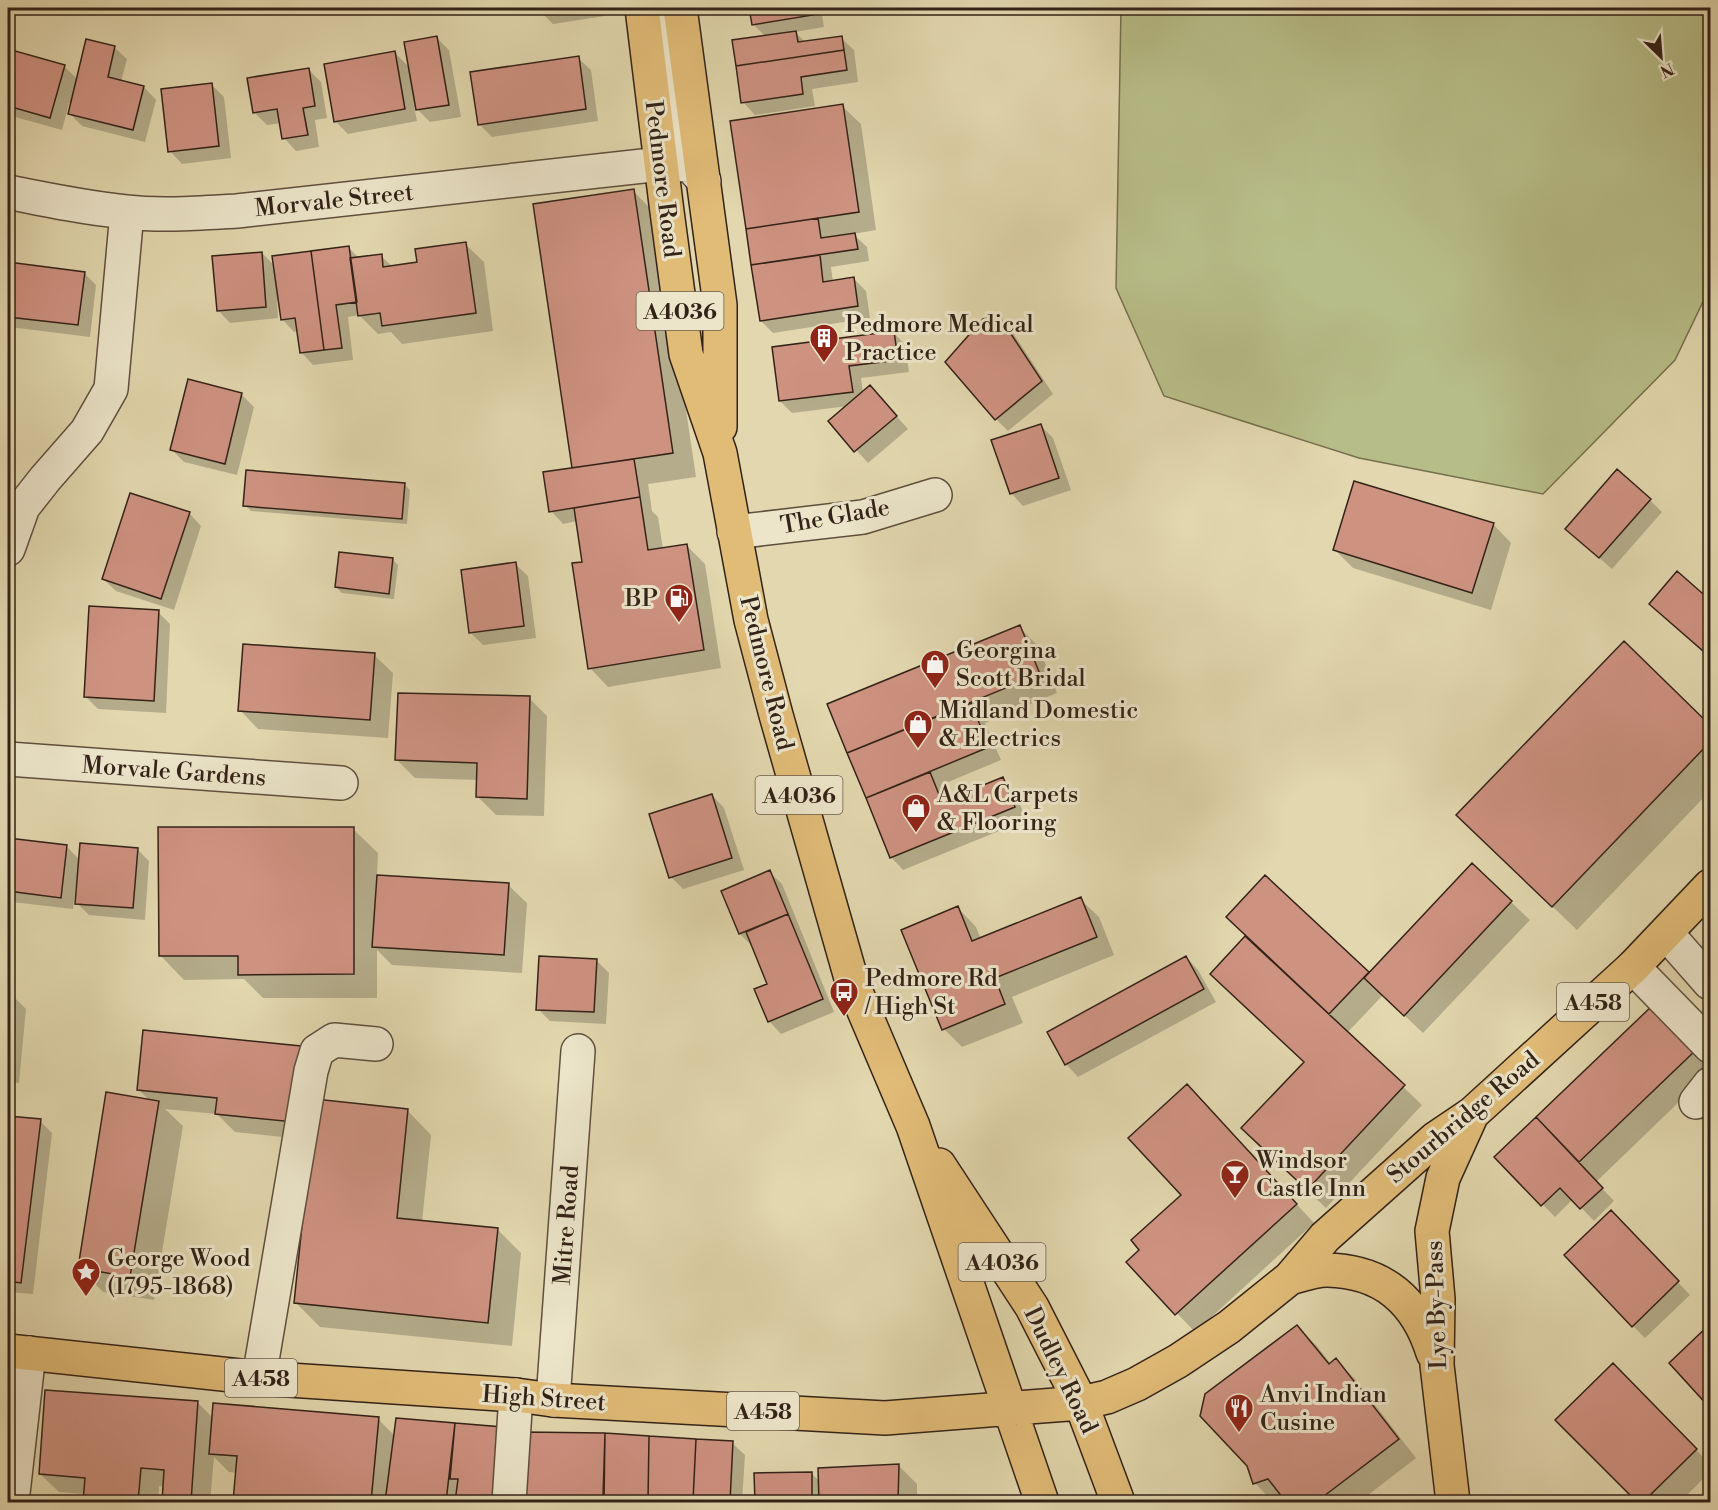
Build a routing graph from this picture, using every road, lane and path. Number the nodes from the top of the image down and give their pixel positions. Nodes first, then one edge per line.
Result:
1 (642, 8) edge
2 (662, 8) edge
3 (680, 8) edge
4 (661, 164) junction
5 (704, 181) junction
6 (8, 192) edge
7 (127, 212) junction
8 (720, 453) junction
9 (935, 495) dead end
10 (734, 532) junction
11 (8, 549) edge
12 (8, 759) edge
13 (341, 783) dead end
14 (1710, 886) edge
15 (1666, 933) junction
16 (1633, 967) junction
17 (1710, 982) edge
18 (376, 1044) dead end
19 (1710, 1046) edge
20 (578, 1051) dead end
21 (1472, 1114) junction
22 (913, 1126) junction
23 (1290, 1278) junction
24 (18, 1352) edge
25 (1437, 1365) junction
26 (259, 1378) junction
27 (516, 1395) junction
28 (554, 1400) junction
29 (1081, 1403) junction
30 (1010, 1410) junction
31 (12, 1503) edge
32 (509, 1503) edge
33 (1042, 1503) edge
34 (1118, 1503) edge
35 (1453, 1503) edge

1 - 4 highway, Pedmore Road / A4036
2 - 4 street
3 - 5 highway, Pedmore Road / A4036
4 - 5 street, Morvale Street
4 - 7 street, Morvale Street
4 - 8 highway, Pedmore Road / A4036
5 - 8 highway, Pedmore Road / A4036
6 - 7 street, Morvale Street
7 - 11 street
8 - 10 highway, Pedmore Road / A4036
9 - 10 street, The Glade
10 - 22 highway, Pedmore Road / A4036
12 - 13 street, Morvale Gardens
14 - 15 highway, Stourbridge Road / A458
15 - 16 highway, Stourbridge Road / A458
15 - 17 street
16 - 19 street
16 - 21 highway, Stourbridge Road / A458
18 - 26 street
20 - 28 street, Mitre Road
21 - 23 highway, Stourbridge Road / A458
21 - 25 highway, Lye By-Pass / A458
22 - 29 highway, Dudley Road / A4036
22 - 30 highway, A4036
23 - 25 highway
23 - 29 highway, Stourbridge Road / A458
24 - 26 highway, High Street / A458
24 - 31 street
25 - 35 highway, Lye By-Pass / A458
26 - 27 highway, High Street / A458
27 - 28 highway, High Street / A458
27 - 32 street
28 - 30 highway, High Street / A458
29 - 30 highway, High Street / A458
29 - 34 highway, Dudley Road / A4036
30 - 33 highway, A4036

